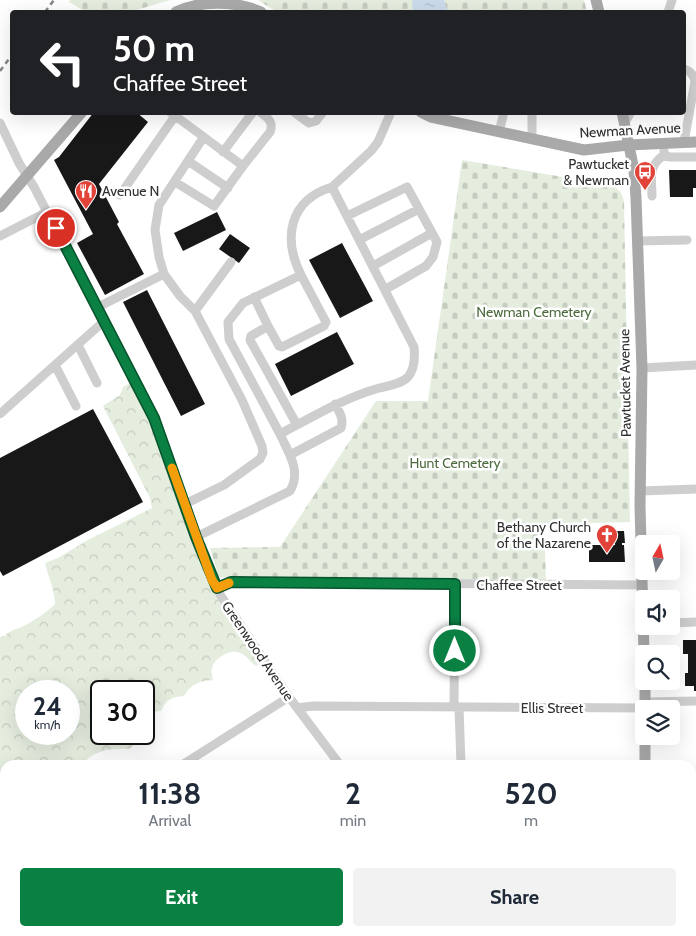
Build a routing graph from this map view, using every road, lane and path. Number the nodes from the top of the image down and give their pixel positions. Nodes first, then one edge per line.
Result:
1 (180, 10) edge
2 (255, 10) edge
3 (686, 70) edge
4 (79, 115) edge
5 (172, 115) edge
6 (174, 115) edge
7 (251, 115) edge
8 (264, 115) edge
9 (298, 115) edge
10 (322, 115) edge
11 (390, 115) edge
12 (427, 115) edge
13 (503, 115) edge
14 (532, 115) edge
15 (623, 118) edge
16 (0, 123) edge
17 (499, 132) junction
18 (203, 138) junction
19 (532, 139) junction
20 (684, 142) junction
21 (696, 142) edge
22 (628, 145) junction
23 (664, 149) junction
24 (223, 152) junction
25 (696, 157) edge
26 (188, 161) junction
27 (243, 166) junction
28 (27, 175) junction
29 (175, 182) junction
30 (332, 187) junction
31 (228, 188) junction
32 (120, 195) dead end
33 (652, 196) dead end
34 (0, 207) edge
35 (419, 209) junction
36 (47, 212) junction
37 (347, 216) junction
38 (432, 234) junction
39 (0, 236) edge
40 (359, 240) junction
41 (686, 240) dead end
42 (637, 241) junction
43 (231, 262) dead end
44 (373, 266) junction
45 (164, 274) junction
46 (301, 275) junction
47 (386, 288) junction
48 (254, 297) junction
49 (96, 308) junction
50 (195, 311) junction
51 (103, 322) junction
52 (268, 326) junction
53 (78, 345) junction
54 (55, 365) junction
55 (696, 365) edge
56 (642, 368) junction
57 (96, 383) dead end
58 (336, 404) junction
59 (76, 406) dead end
60 (0, 414) edge
61 (297, 425) junction
62 (280, 434) junction
63 (290, 455) junction
64 (696, 489) edge
65 (641, 491) junction
66 (185, 504) junction
67 (196, 537) junction
68 (455, 584) junction
69 (642, 585) junction
70 (217, 588) junction
71 (642, 590) edge
72 (696, 622) edge
73 (680, 623) edge
74 (289, 697) junction
75 (696, 701) edge
76 (680, 703) edge
77 (635, 706) edge
78 (456, 707) junction
79 (297, 708) junction
80 (645, 745) edge
81 (190, 760) edge
82 (336, 760) edge
83 (461, 760) edge
84 (646, 760) edge

1 - 2 main road
3 - 20 street
4 - 28 main road
5 - 32 street
6 - 18 street
7 - 24 street
8 - 27 street
9 - 10 street
11 - 30 street
12 - 17 main road, Newman Avenue
13 - 17 street
14 - 19 street
15 - 22 main road, Pawtucket Avenue
16 - 28 street, Greenwood Avenue
17 - 19 main road, Newman Avenue
18 - 24 street
18 - 26 street
19 - 22 main road, Newman Avenue
20 - 21 main road, Newman Avenue
20 - 23 main road, Newman Avenue
22 - 23 main road, Newman Avenue
22 - 42 main road, Pawtucket Avenue
23 - 25 street
23 - 33 street
24 - 27 street
26 - 29 street
26 - 31 street
27 - 31 street
28 - 34 main road
28 - 36 street, Greenwood Avenue
29 - 31 street
29 - 45 street
30 - 37 street
30 - 46 street
35 - 37 street
35 - 38 street
35 - 40 street
36 - 39 street
36 - 49 street, Greenwood Avenue
37 - 40 street
38 - 44 street
38 - 47 street
40 - 44 street
41 - 42 street
42 - 56 main road, Pawtucket Avenue
43 - 50 street
44 - 47 street
45 - 49 street
45 - 50 street
46 - 48 street
46 - 52 street
47 - 58 street
48 - 52 street
48 - 62 street
49 - 51 street, Greenwood Avenue
50 - 66 street
51 - 53 street
51 - 66 street, Greenwood Avenue
52 - 61 street
53 - 54 street
53 - 57 street
54 - 59 street
54 - 60 street
55 - 56 street
56 - 65 main road, Pawtucket Avenue
58 - 61 street
58 - 63 street
61 - 62 street
62 - 63 street
63 - 67 street
64 - 65 street
65 - 69 main road, Pawtucket Avenue
66 - 67 street, Greenwood Avenue
67 - 70 street, Greenwood Avenue
68 - 69 street, Chaffee Street
68 - 70 street, Chaffee Street
68 - 78 street
69 - 71 main road, Pawtucket Avenue
70 - 74 street, Greenwood Avenue
72 - 73 street
74 - 79 street, Greenwood Avenue
74 - 81 street
75 - 76 street, Ellis Street
77 - 78 street, Ellis Street
78 - 79 street, Ellis Street
78 - 83 street
79 - 82 street, Greenwood Avenue
80 - 84 main road

